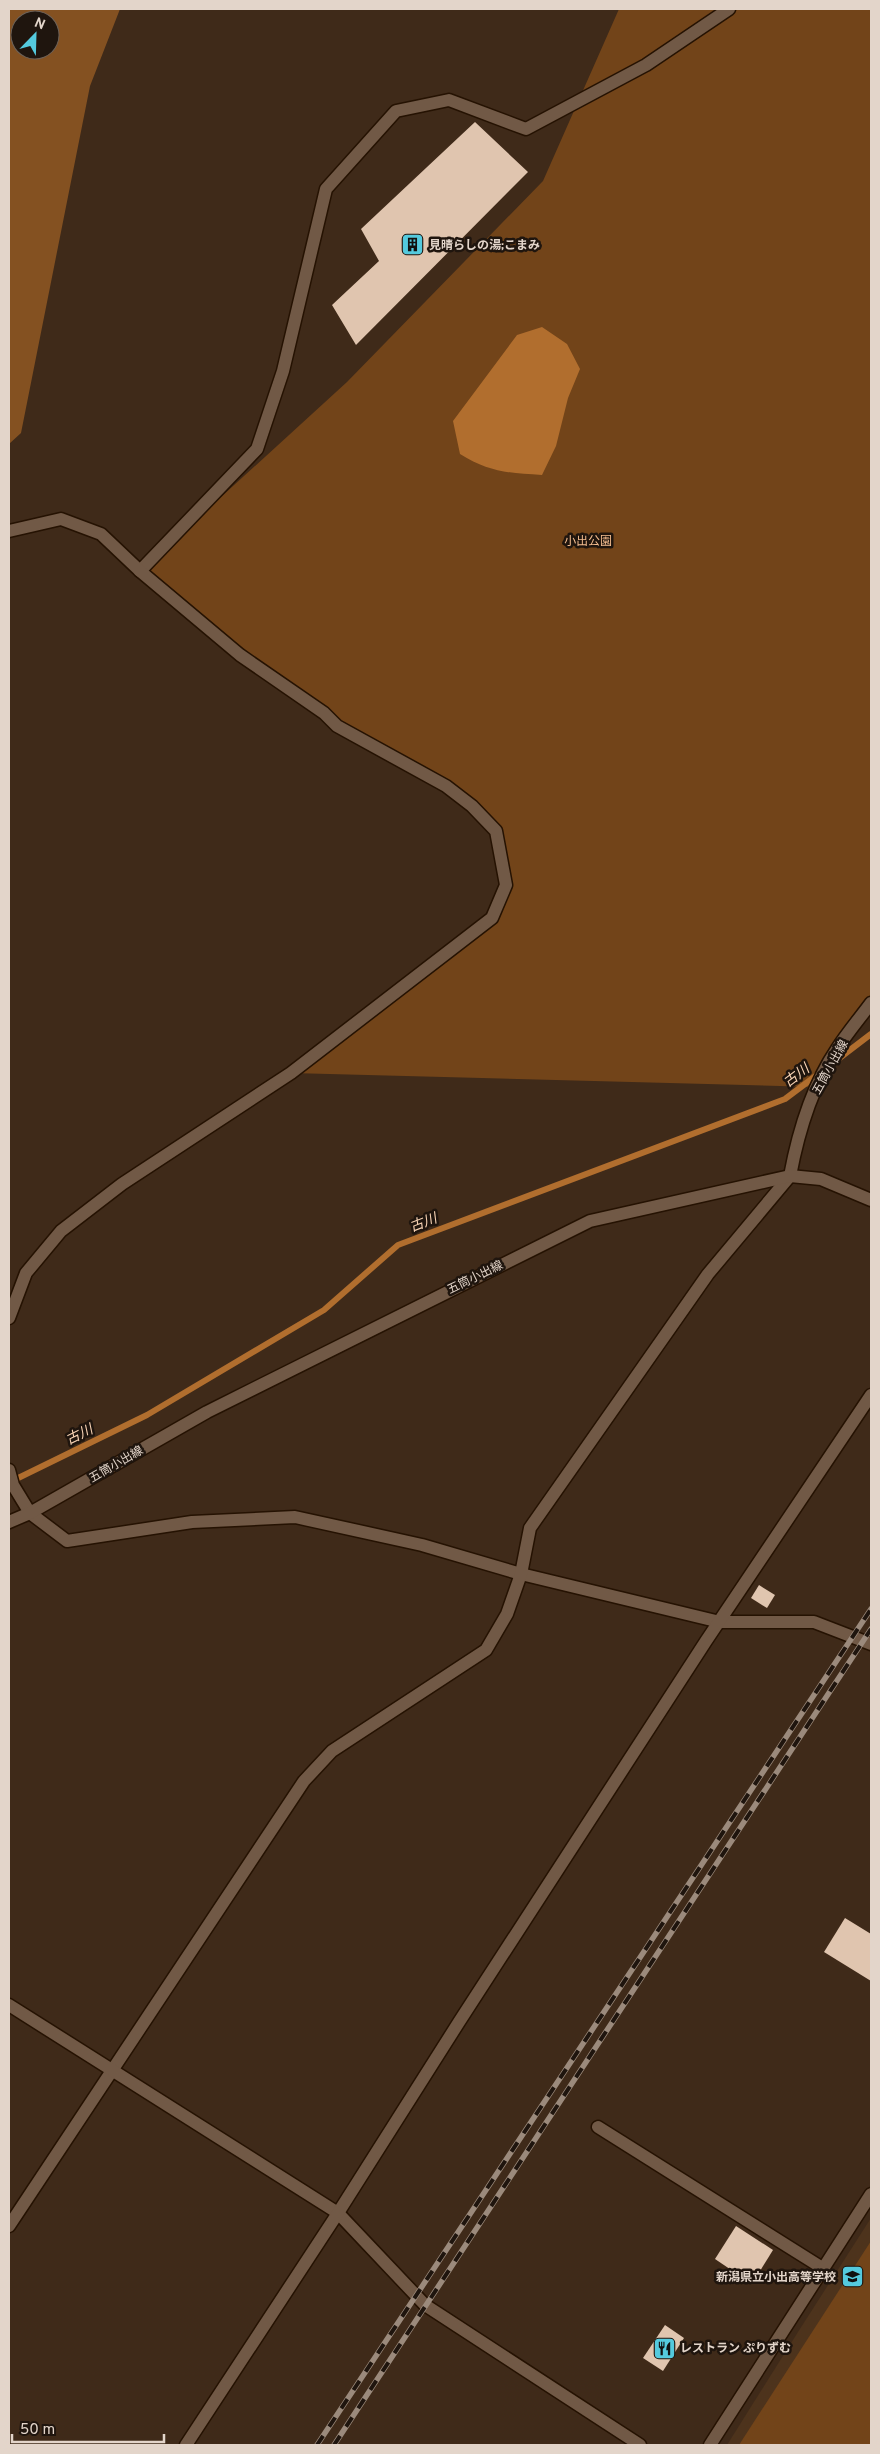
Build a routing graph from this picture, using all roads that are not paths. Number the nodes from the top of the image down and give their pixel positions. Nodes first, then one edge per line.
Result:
1 (730, 9) edge
2 (9, 531) edge
3 (140, 572) junction
4 (871, 1002) edge
5 (790, 1176) junction
6 (871, 1200) edge
7 (9, 1318) edge
8 (871, 1395) edge
9 (9, 1470) edge
10 (30, 1513) junction
11 (9, 1522) edge
12 (521, 1574) junction
13 (720, 1622) junction
14 (871, 1644) edge
15 (9, 2006) edge
16 (110, 2070) junction
17 (598, 2127) dead end
18 (871, 2194) edge
19 (338, 2213) junction
20 (9, 2226) edge
21 (824, 2269) junction
22 (186, 2445) edge
23 (640, 2445) edge
24 (710, 2445) edge

1 - 3 street
2 - 3 street
3 - 7 street
4 - 5 street, 五筒小出線
5 - 6 street
5 - 10 street, 五筒小出線
5 - 12 street
8 - 13 street
9 - 10 street
10 - 11 street, 五筒小出線
10 - 12 street
12 - 13 street
12 - 16 street
13 - 14 street
13 - 19 street
15 - 16 street
16 - 19 street
16 - 20 street
17 - 21 street
18 - 21 street
19 - 22 street
19 - 23 street
21 - 24 street

